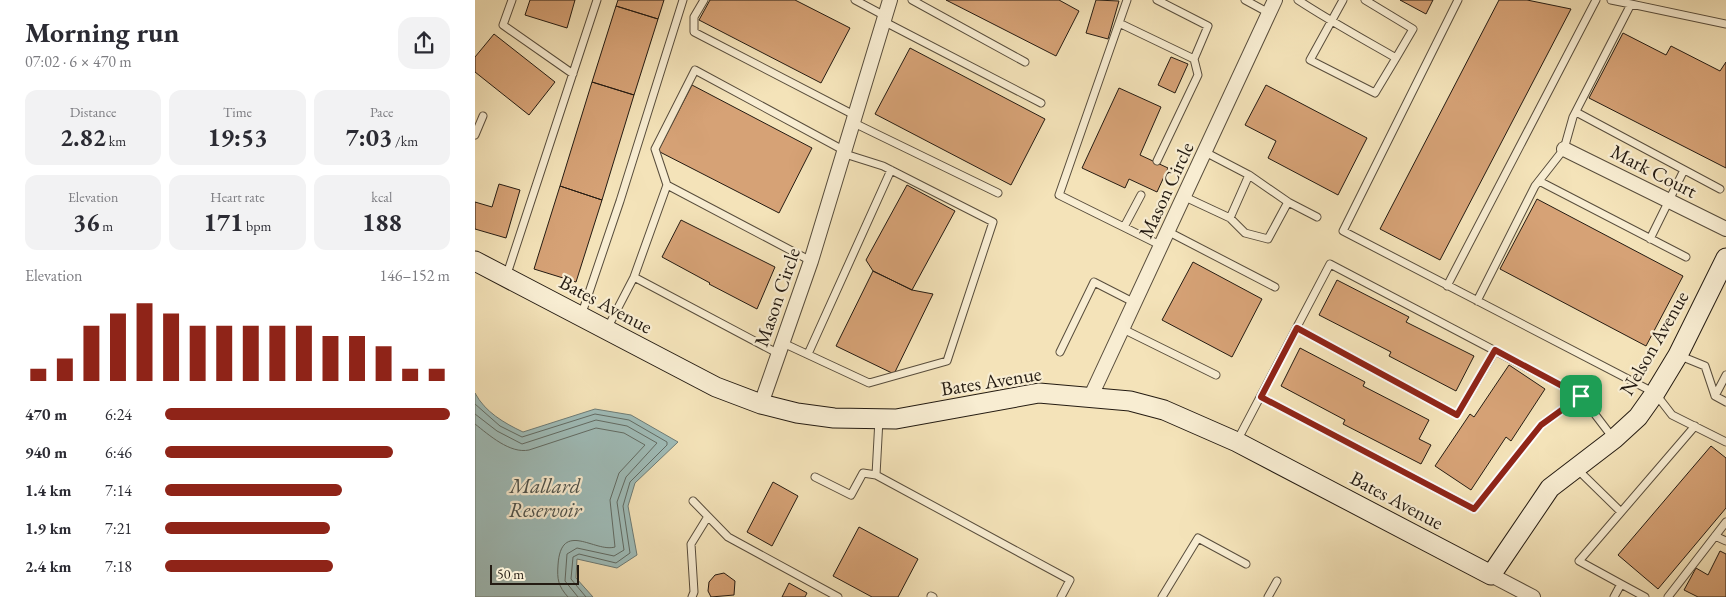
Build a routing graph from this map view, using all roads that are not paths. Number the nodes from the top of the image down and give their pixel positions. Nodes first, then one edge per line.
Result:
1 (512, 0) edge
2 (597, 0) edge
3 (683, 0) edge
4 (704, 0) edge
5 (855, 0) edge
6 (890, 0) edge
7 (912, 0) edge
8 (1127, 0) edge
9 (1157, 0) edge
10 (1245, 0) edge
11 (1298, 0) edge
12 (1343, 0) edge
13 (1365, 0) edge
14 (1458, 0) edge
15 (1596, 0) edge
16 (1611, 0) edge
17 (1631, 4) junction
18 (1272, 6) edge
19 (884, 18) junction
20 (1332, 21) junction
21 (1119, 22) junction
22 (1726, 24) edge
23 (1396, 58) junction
24 (1194, 60) junction
25 (1025, 62) dead end
26 (573, 74) junction
27 (1041, 103) dead end
28 (1576, 112) junction
29 (483, 116) dead end
30 (855, 119) junction
31 (475, 135) edge
32 (1564, 149) junction
33 (1205, 152) junction
34 (845, 153) junction
35 (1157, 160) dead end
36 (891, 170) junction
37 (1684, 170) junction
38 (1249, 175) junction
39 (1539, 181) junction
40 (667, 185) junction
41 (1720, 189) dead end
42 (999, 193) dead end
43 (1141, 195) dead end
44 (1185, 197) junction
45 (1288, 202) junction
46 (1670, 202) junction
47 (1317, 217) dead end
48 (1229, 218) junction
49 (1124, 227) junction
50 (1726, 230) edge
51 (1169, 232) junction
52 (1650, 239) junction
53 (1162, 246) junction
54 (1686, 258) dead end
55 (1726, 258) edge
56 (475, 261) edge
57 (811, 261) junction
58 (506, 277) junction
59 (635, 277) junction
60 (1447, 286) junction
61 (1275, 287) dead end
62 (1477, 301) junction
63 (1136, 303) junction
64 (581, 316) junction
65 (1297, 328) junction
66 (1123, 329) junction
67 (607, 330) junction
68 (781, 348) junction
69 (1495, 350) junction
70 (1059, 352) dead end
71 (808, 354) junction
72 (1677, 355) junction
73 (1216, 375) dead end
74 (1726, 375) edge
75 (1655, 393) junction
76 (1091, 396) junction
77 (1581, 396) junction
78 (1715, 396) junction
79 (1261, 397) junction
80 (1726, 402) edge
81 (761, 404) junction
82 (879, 419) junction
83 (1695, 426) junction
84 (1614, 438) junction
85 (1237, 442) junction
86 (1726, 442) edge
87 (1576, 468) junction
88 (876, 475) junction
89 (815, 477) dead end
90 (693, 501) dead end
91 (1621, 512) junction
92 (707, 518) junction
93 (1726, 522) edge
94 (1715, 536) junction
95 (1726, 542) edge
96 (1246, 564) dead end
97 (1491, 575) junction
98 (1277, 581) dead end
99 (1621, 584) junction
100 (693, 597) edge
101 (838, 597) edge
102 (1061, 597) edge
103 (1162, 597) edge
104 (1268, 597) edge
105 (1533, 597) edge
106 (1614, 597) edge
107 (1645, 597) edge
108 (1668, 597) edge

1 - 26 lane
2 - 26 lane
3 - 64 lane
4 - 30 lane
5 - 19 lane
6 - 19 street, Mason Circle
7 - 25 lane
8 - 21 lane
9 - 24 lane
10 - 18 lane
11 - 20 lane
12 - 20 lane
13 - 23 lane
14 - 60 lane
15 - 60 lane
16 - 17 lane
17 - 22 lane
17 - 28 lane
18 - 33 street, Mason Circle
19 - 27 lane
19 - 30 street, Mason Circle
20 - 23 lane
20 - 23 lane
21 - 24 lane
21 - 49 lane
24 - 35 lane
26 - 58 lane
28 - 32 lane
28 - 37 lane
29 - 31 lane
30 - 34 street, Mason Circle
30 - 42 lane
32 - 39 lane
32 - 46 street, Mark Court
33 - 38 lane
33 - 44 street, Mason Circle
34 - 36 lane
34 - 40 lane
34 - 57 street, Mason Circle
36 - 71 lane
36 - 71 lane
37 - 41 lane
37 - 46 lane
38 - 45 lane
38 - 48 lane
39 - 52 lane
39 - 62 lane
40 - 57 lane
40 - 59 lane
43 - 49 lane
44 - 48 lane
44 - 51 street, Mason Circle
45 - 47 lane
45 - 48 lane
46 - 50 street, Mark Court
46 - 52 lane
49 - 53 lane
51 - 53 street, Mason Circle
51 - 61 lane
52 - 54 lane
53 - 63 street, Mason Circle
55 - 72 street, Nelson Avenue
56 - 58 street, Bates Avenue
57 - 68 street, Mason Circle
58 - 64 street, Bates Avenue
59 - 67 lane
59 - 68 lane
60 - 62 lane
62 - 75 lane
63 - 66 street, Mason Circle
63 - 70 lane
64 - 67 street, Bates Avenue
65 - 69 lane
65 - 69 lane
65 - 79 lane
66 - 73 lane
66 - 76 street, Mason Circle
67 - 81 street, Bates Avenue
68 - 71 lane
68 - 81 street, Mason Circle
69 - 77 lane
72 - 75 street, Nelson Avenue
72 - 78 lane
74 - 78 lane
75 - 83 lane
75 - 84 street, Nelson Avenue
76 - 82 street, Bates Avenue
76 - 85 street, Bates Avenue
77 - 79 lane
77 - 84 lane
78 - 80 lane
79 - 85 lane
81 - 82 street, Bates Avenue
82 - 88 lane
83 - 86 lane
83 - 91 lane
84 - 87 street, Nelson Avenue
85 - 97 street, Bates Avenue
87 - 91 lane
87 - 97 street, Nelson Avenue
88 - 89 lane
88 - 102 lane
90 - 92 lane
91 - 99 lane
92 - 100 lane
92 - 101 lane
93 - 94 lane
94 - 95 lane
94 - 108 lane
96 - 103 lane
97 - 105 street, Bates Avenue
98 - 104 lane
99 - 106 lane
99 - 107 lane

